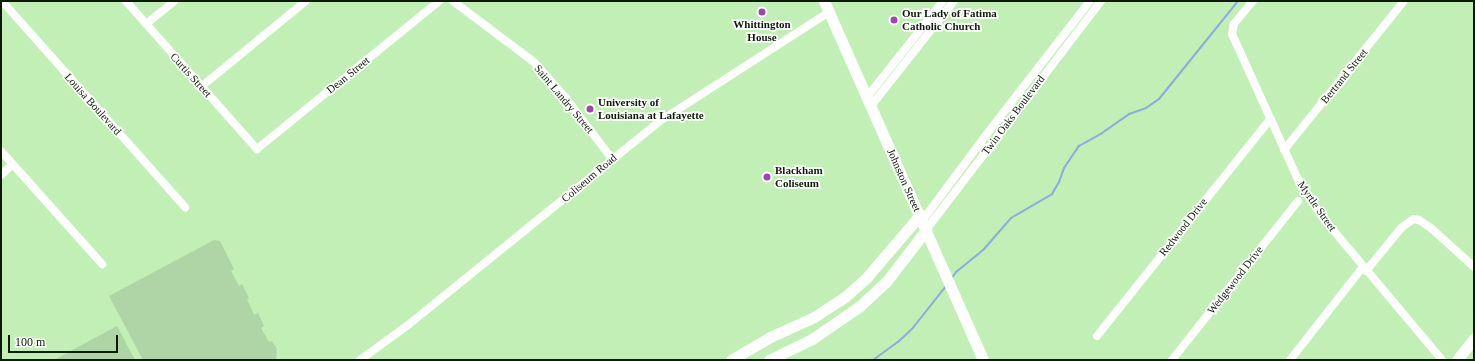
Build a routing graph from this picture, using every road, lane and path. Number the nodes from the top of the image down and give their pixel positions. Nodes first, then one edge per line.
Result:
1 (2, 1) edge
2 (126, 1) edge
3 (174, 1) edge
4 (306, 1) edge
5 (438, 1) edge
6 (453, 1) edge
7 (824, 1) edge
8 (943, 1) edge
9 (954, 1) edge
10 (1090, 1) edge
11 (1101, 1) edge
12 (1252, 1) edge
13 (1404, 1) edge
14 (829, 12) junction
15 (146, 24) junction
16 (202, 86) junction
17 (869, 101) junction
18 (1270, 118) junction
19 (257, 149) joint
20 (1284, 150) junction
21 (1, 151) edge
22 (612, 159) junction
23 (13, 164) junction
24 (1, 174) edge
25 (1298, 201) dead end
26 (185, 207) dead end
27 (923, 222) junction
28 (102, 264) dead end
29 (1474, 267) edge
30 (1365, 269) junction
31 (1097, 336) dead end
32 (1474, 338) edge
33 (360, 360) edge
34 (731, 360) edge
35 (769, 360) edge
36 (983, 360) edge
37 (1172, 360) edge
38 (1290, 360) edge
39 (1442, 360) edge
40 (1457, 360) edge

1 - 26 street, Louisa Boulevard
2 - 15 street, Curtis Street
3 - 15 street
4 - 16 street
5 - 19 street, Dean Street
6 - 22 street, Saint Landry Street
7 - 14 street, Johnston Street
8 - 17 street
9 - 17 street
10 - 27 street, Twin Oaks Boulevard
11 - 27 street, Twin Oaks Boulevard
12 - 18 street, Myrtle Street
13 - 20 street, Bertrand Street
14 - 17 street, Johnston Street
14 - 22 street, Coliseum Road
15 - 16 street, Curtis Street
16 - 19 street, Curtis Street
17 - 27 street, Johnston Street
18 - 20 street, Myrtle Street
18 - 31 street, Redwood Drive
20 - 30 street, Myrtle Street
21 - 23 street
22 - 33 street, Coliseum Road
23 - 24 street
23 - 28 street
25 - 37 street, Wedgewood Drive
27 - 34 street
27 - 35 street
27 - 36 street, Johnston Street
29 - 30 street
30 - 38 street
30 - 39 street, Myrtle Street
32 - 40 street

